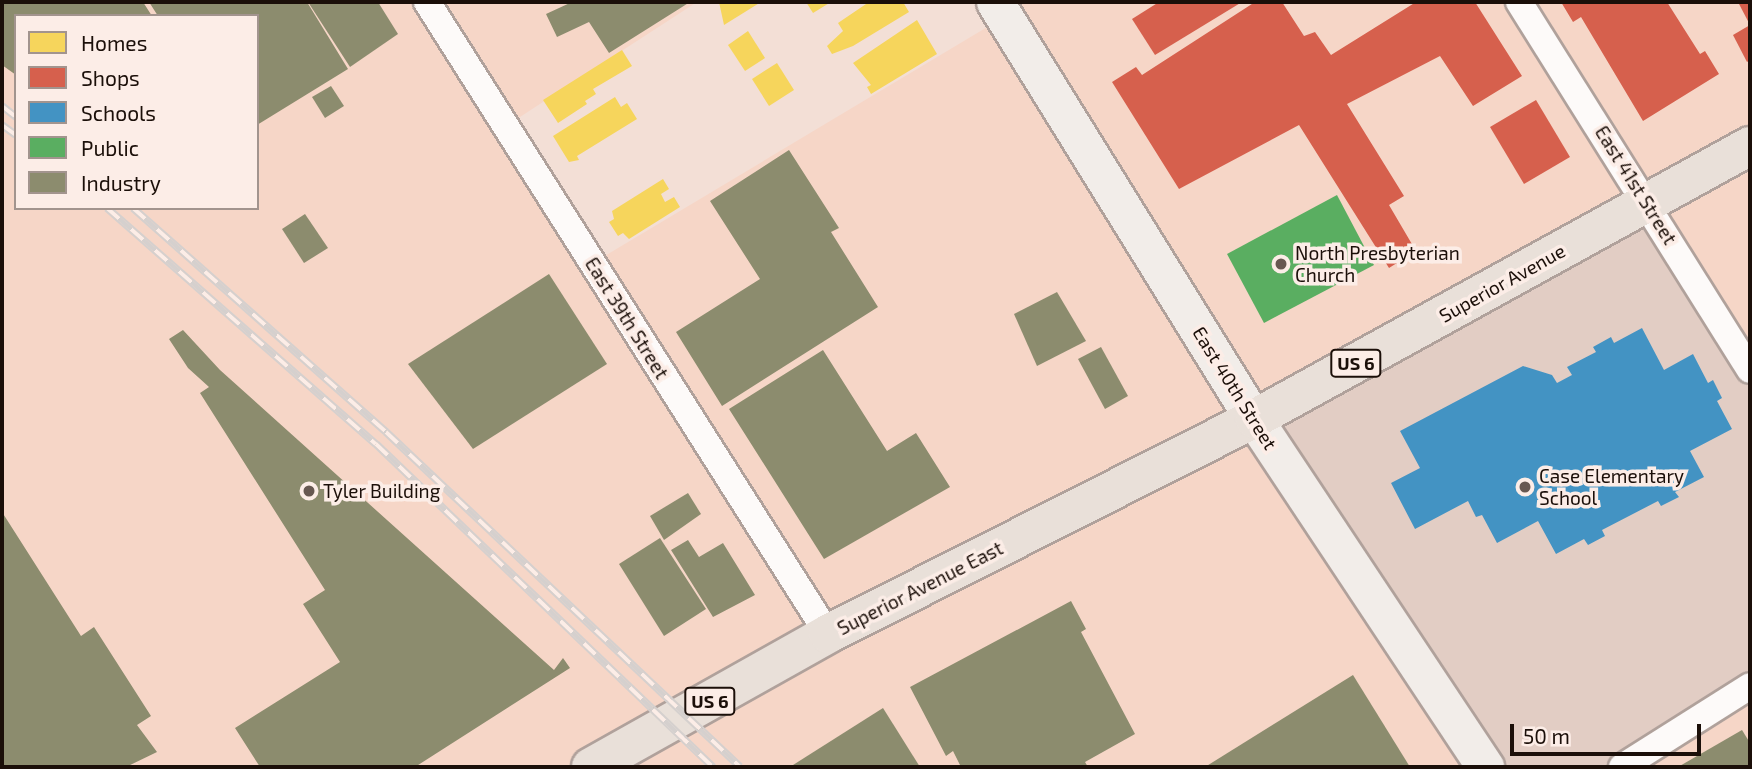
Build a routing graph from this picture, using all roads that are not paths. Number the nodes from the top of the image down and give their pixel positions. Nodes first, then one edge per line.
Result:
1 (427, 2) edge
2 (995, 2) edge
3 (1519, 2) edge
4 (1750, 146) edge
5 (1646, 201) junction
6 (1750, 370) edge
7 (1254, 419) junction
8 (828, 634) junction
9 (1750, 686) edge
10 (591, 767) edge
11 (1485, 767) edge
12 (1622, 767) edge

1 - 8 street, East 39th Street
2 - 7 street, East 40th Street
3 - 5 street, East 41st Street
4 - 5 main road, Superior Avenue / US 6
5 - 6 street, East 41st Street
5 - 7 main road, Superior Avenue / US 6
7 - 8 main road, Superior Avenue East / US 6
7 - 11 street, East 40th Street
8 - 10 main road, Superior Avenue East / US 6
9 - 12 street

